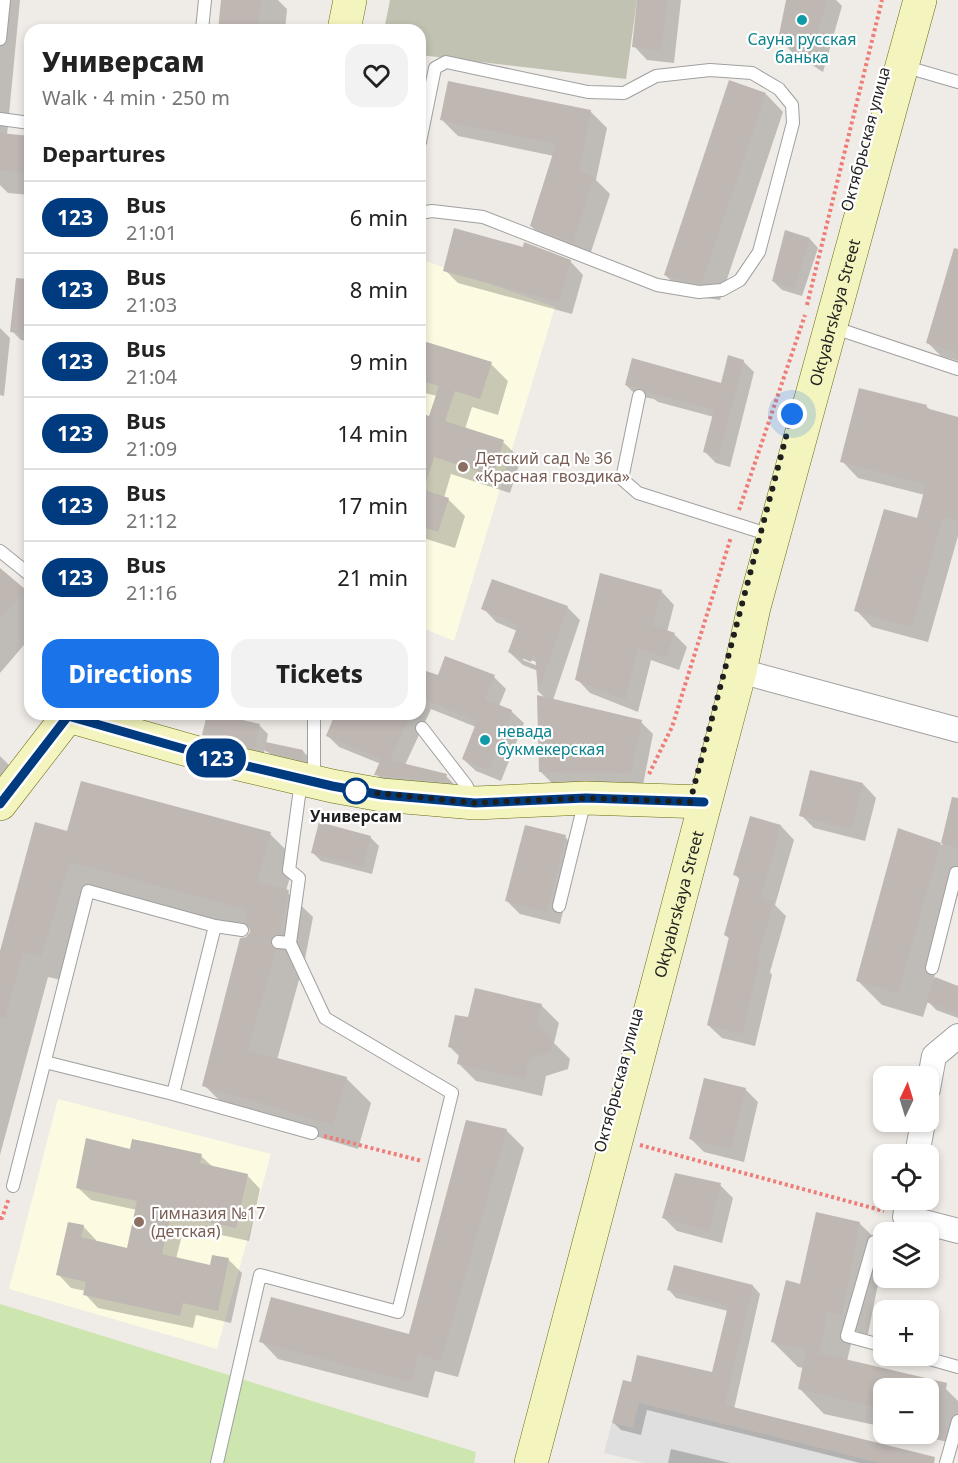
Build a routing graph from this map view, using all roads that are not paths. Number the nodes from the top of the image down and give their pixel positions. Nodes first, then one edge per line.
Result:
1 (4, 0) edge
2 (205, 0) edge
3 (350, 0) edge
4 (903, 0) edge
5 (920, 0) edge
6 (203, 24) edge
7 (345, 24) edge
8 (0, 39) edge
9 (902, 66) junction
10 (958, 82) edge
11 (426, 112) edge
12 (0, 119) edge
13 (24, 122) edge
14 (426, 212) edge
15 (831, 326) junction
16 (958, 369) edge
17 (639, 396) dead end
18 (748, 528) junction
19 (0, 551) edge
20 (24, 570) edge
21 (740, 671) junction
22 (65, 720) edge
23 (86, 720) edge
24 (314, 720) edge
25 (422, 728) dead end
26 (958, 730) edge
27 (301, 779) junction
28 (332, 786) junction
29 (586, 798) junction
30 (697, 802) junction
31 (475, 803) junction
32 (0, 804) edge
33 (958, 873) edge
34 (559, 906) dead end
35 (214, 926) junction
36 (242, 930) dead end
37 (932, 968) dead end
38 (958, 1035) edge
39 (45, 1062) junction
40 (932, 1066) edge
41 (173, 1094) junction
42 (312, 1133) road end
43 (13, 1186) road end
44 (911, 1210) edge
45 (958, 1231) edge
46 (873, 1245) edge
47 (873, 1343) edge
48 (939, 1362) edge
49 (958, 1367) edge
50 (958, 1421) edge
51 (217, 1463) edge
52 (517, 1463) edge
53 (531, 1463) edge
54 (946, 1463) edge

1 - 8 lane
2 - 6 lane
3 - 7 main road
4 - 18 main road, Октябрьская улица
5 - 9 main road, Oktyabrskaya Street
9 - 10 lane
9 - 15 main road, Oktyabrskaya Street
11 - 14 lane
12 - 13 lane
15 - 16 lane
15 - 21 main road, Oktyabrskaya Street
17 - 18 lane
18 - 30 main road, Октябрьская улица
19 - 20 lane
21 - 26 street
21 - 30 main road, Oktyabrskaya Street
22 - 32 main road
23 - 27 main road
24 - 28 lane
25 - 31 lane
27 - 28 main road
27 - 51 lane
28 - 31 main road
29 - 30 main road
29 - 31 main road
29 - 34 lane
30 - 52 main road, Октябрьская улица
30 - 53 main road, Oktyabrskaya Street
33 - 37 lane
35 - 36 lane
35 - 39 lane
35 - 41 lane
38 - 40 street
39 - 41 lane
39 - 43 lane
41 - 42 lane
44 - 45 street
46 - 47 lane
48 - 49 lane
50 - 54 lane

